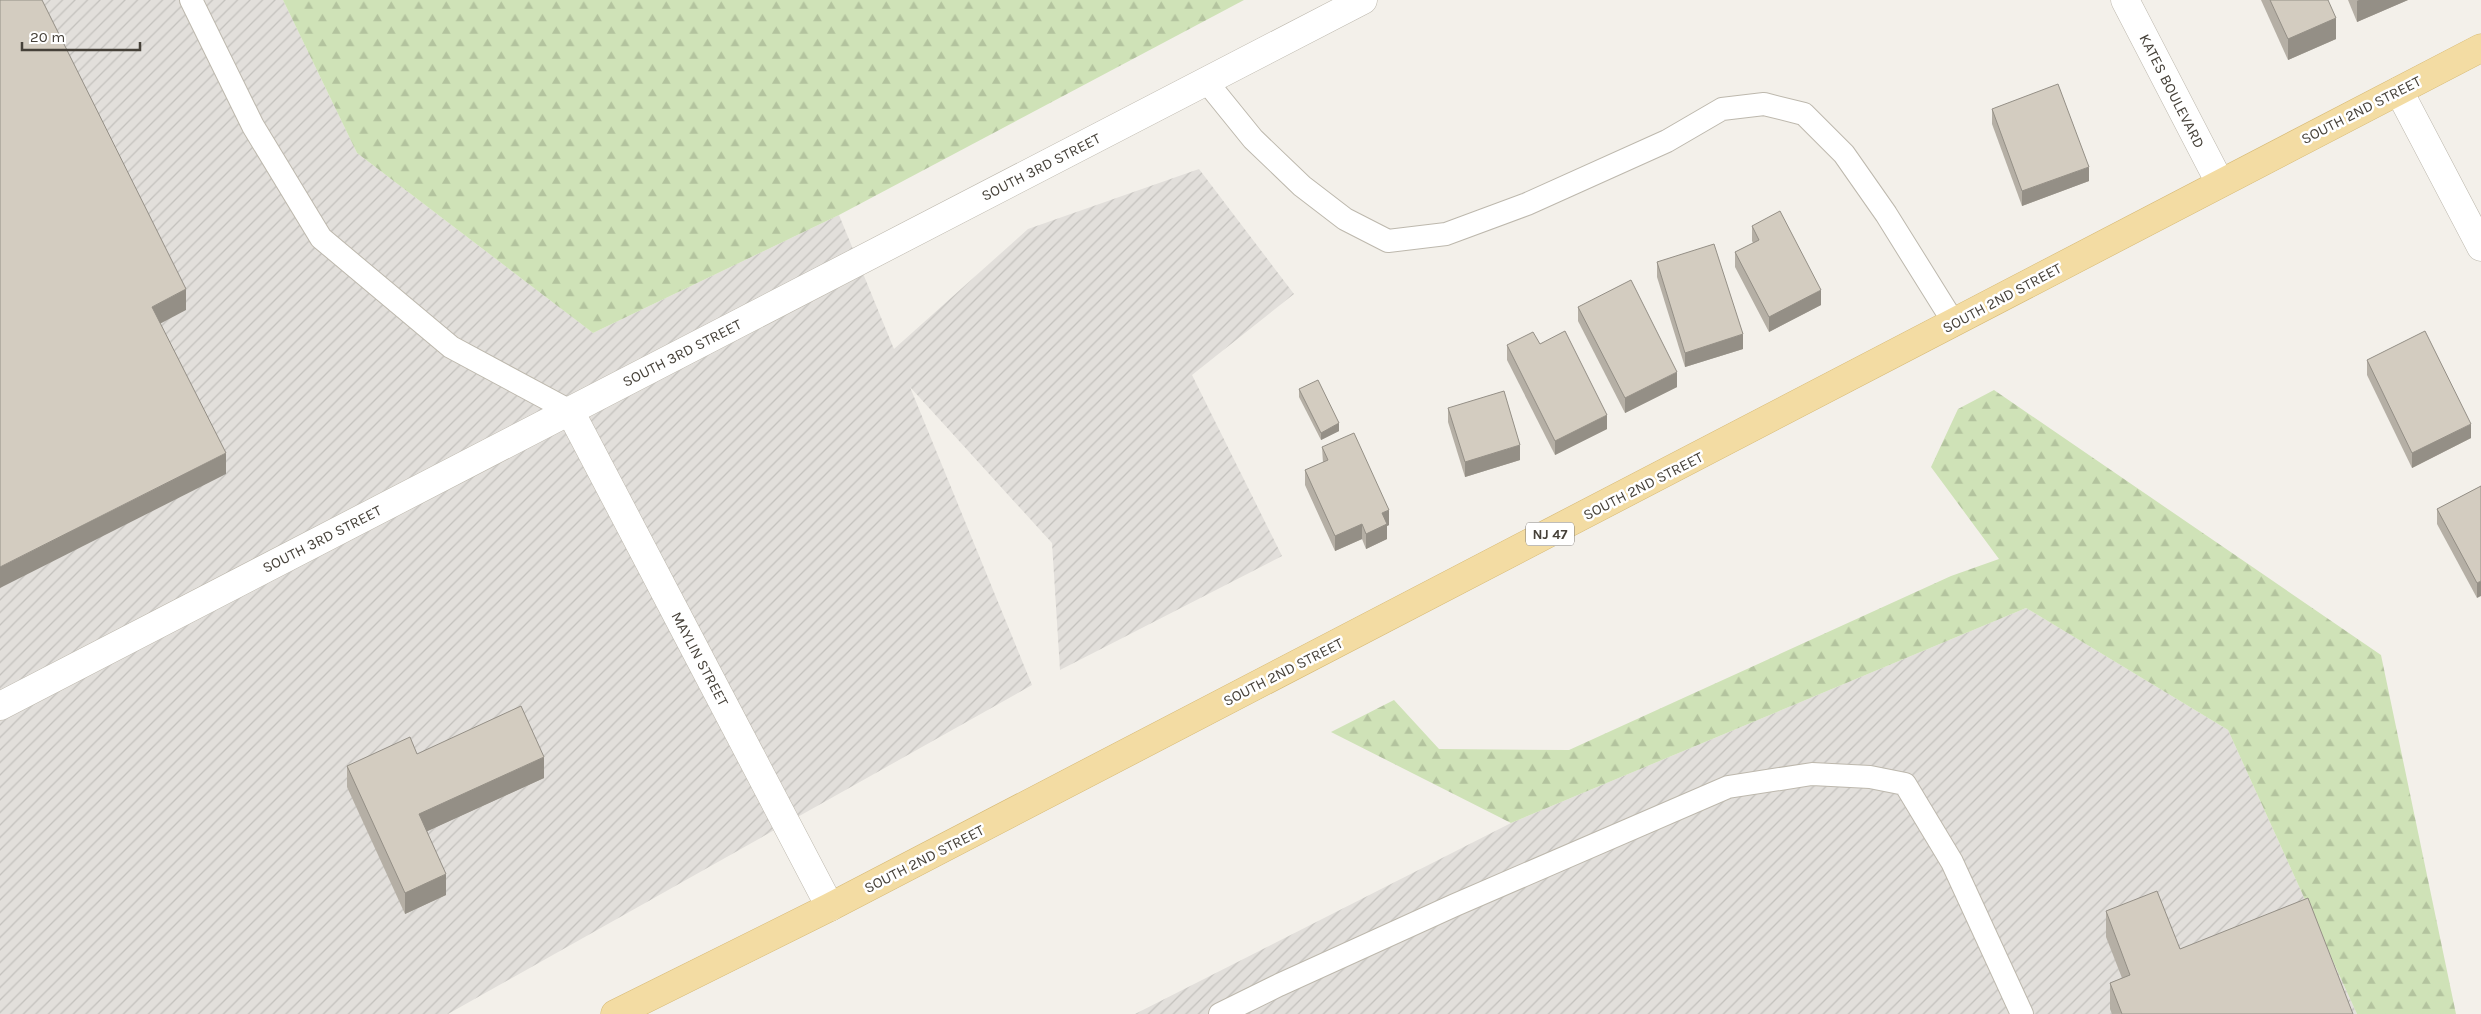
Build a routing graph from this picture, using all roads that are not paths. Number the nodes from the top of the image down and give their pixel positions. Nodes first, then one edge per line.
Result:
1 (191, 0) edge
2 (1363, 0) edge
3 (2125, 0) edge
4 (2481, 48) edge
5 (1206, 81) junction
6 (2399, 91) junction
7 (2220, 183) junction
8 (2481, 247) edge
9 (1954, 323) junction
10 (570, 411) junction
11 (0, 706) edge
12 (830, 907) junction
13 (615, 1014) edge
14 (1220, 1014) edge
15 (2022, 1014) edge

1 - 10 lane
2 - 5 street, SOUTH 3RD STREET
3 - 7 street, KATES BOULEVARD
4 - 6 main road, SOUTH 2ND STREET / NJ 47
5 - 9 lane
5 - 10 street, SOUTH 3RD STREET
6 - 7 main road, SOUTH 2ND STREET / NJ 47
6 - 8 street
7 - 9 main road, SOUTH 2ND STREET / NJ 47
9 - 12 main road, SOUTH 2ND STREET / NJ 47
10 - 11 street, SOUTH 3RD STREET
10 - 12 street, MAYLIN STREET
12 - 13 main road, SOUTH 2ND STREET / NJ 47
14 - 15 lane

